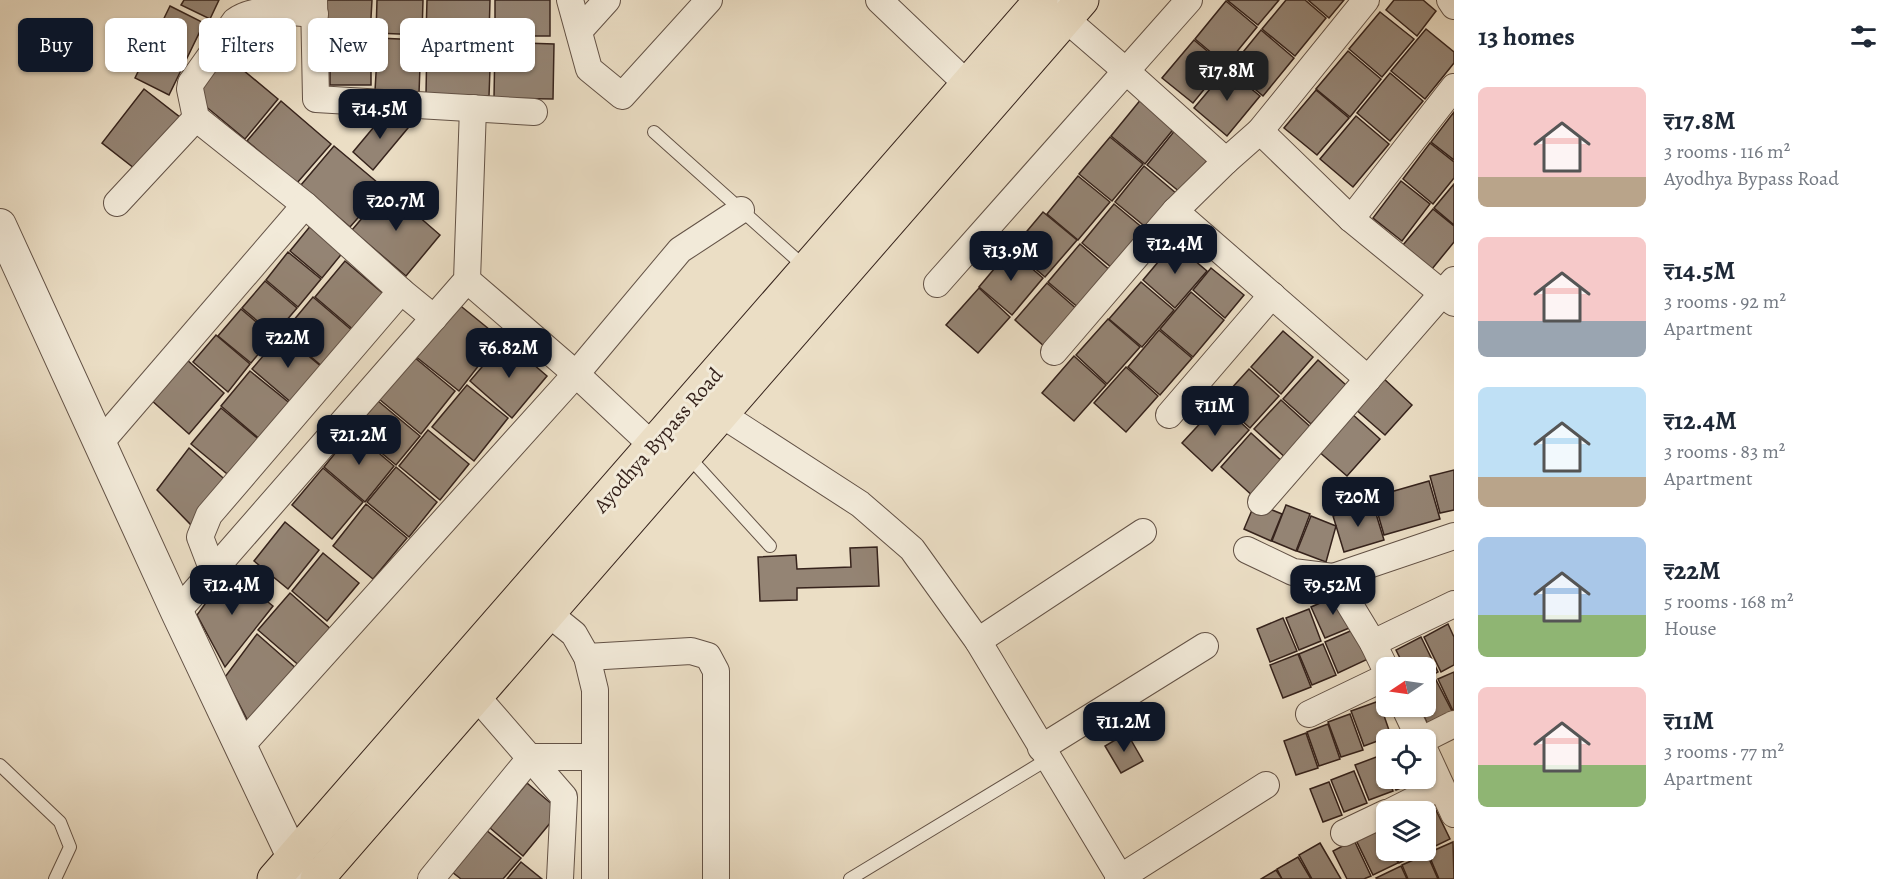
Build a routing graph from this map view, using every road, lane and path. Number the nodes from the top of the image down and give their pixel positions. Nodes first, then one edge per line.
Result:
1 (570, 0) edge
2 (607, 0) edge
3 (879, 0) edge
4 (1189, 0) edge
5 (1366, 0) edge
6 (1450, 0) edge
7 (701, 3) edge
8 (1058, 5) edge
9 (1454, 6) edge
10 (315, 7) edge
11 (579, 32) junction
12 (1126, 70) junction
13 (967, 84) junction
14 (1454, 87) edge
15 (473, 108) junction
16 (534, 112) dead end
17 (196, 118) junction
18 (1260, 131) junction
19 (654, 132) dead end
20 (1226, 161) junction
21 (117, 203) dead end
22 (305, 205) junction
23 (741, 210) junction
24 (1175, 211) junction
25 (1351, 219) junction
26 (0, 225) edge
27 (807, 268) junction
28 (467, 280) junction
29 (937, 284) dead end
30 (400, 291) junction
31 (1450, 292) edge
32 (1272, 295) junction
33 (434, 318) junction
34 (1054, 352) dead end
35 (576, 374) junction
36 (1368, 379) junction
37 (721, 414) junction
38 (1169, 415) dead end
39 (100, 444) junction
40 (671, 444) junction
41 (1261, 502) dead end
42 (1143, 532) dead end
43 (1454, 536) edge
44 (770, 546) dead end
45 (1247, 550) dead end
46 (213, 571) junction
47 (1333, 577) junction
48 (1454, 604) edge
49 (177, 612) junction
50 (548, 613) junction
51 (978, 641) junction
52 (1373, 643) junction
53 (1205, 646) dead end
54 (587, 657) junction
55 (1380, 657) edge
56 (1376, 682) edge
57 (477, 697) junction
58 (1308, 714) dead end
59 (1454, 724) edge
60 (1436, 733) edge
61 (241, 746) junction
62 (1045, 754) junction
63 (531, 757) junction
64 (594, 757) junction
65 (0, 765) edge
66 (1436, 777) edge
67 (1266, 785) dead end
68 (1440, 787) junction
69 (1411, 801) edge
70 (1454, 814) edge
71 (1376, 818) edge
72 (1344, 833) dead end
73 (291, 872) edge
74 (1120, 878) edge
75 (55, 879) edge
76 (317, 879) edge
77 (430, 879) edge
78 (560, 879) edge
79 (595, 879) edge
80 (716, 879) edge
81 (850, 879) edge

1 - 11 street
2 - 11 street
3 - 13 street
4 - 12 street
5 - 18 street
6 - 9 street
7 - 11 street
8 - 12 street
8 - 13 main road, Ayodhya Bypass Road
8 - 37 main road, Ayodhya Bypass Road
10 - 15 street
10 - 17 street
12 - 20 street
12 - 29 street
13 - 27 main road, Ayodhya Bypass Road
14 - 25 street
15 - 16 street
15 - 28 street
17 - 21 street
17 - 22 street
18 - 20 street
18 - 25 street
19 - 23 lane
20 - 24 street
22 - 30 street
22 - 39 street
23 - 27 lane
23 - 35 street
24 - 32 street
24 - 34 street
25 - 31 street
26 - 39 street
27 - 40 main road, Ayodhya Bypass Road
28 - 33 street
28 - 35 street
30 - 33 street
30 - 46 street
31 - 36 street
32 - 36 street
32 - 38 street
33 - 46 street
35 - 40 street
35 - 61 street
36 - 41 street
37 - 40 main road, Ayodhya Bypass Road
37 - 51 street
39 - 49 street
40 - 44 lane
40 - 50 main road, Ayodhya Bypass Road
40 - 73 main road, Ayodhya Bypass Road
42 - 51 street
43 - 47 street
45 - 47 street
46 - 49 street
47 - 52 street
48 - 52 street
49 - 61 street
50 - 54 street
50 - 57 main road, Ayodhya Bypass Road
51 - 62 street
52 - 55 street
53 - 62 street
54 - 64 street
54 - 80 street
56 - 58 street
57 - 63 street
57 - 76 main road, Ayodhya Bypass Road
59 - 60 street
61 - 73 street
62 - 74 street
62 - 81 lane
63 - 64 street
63 - 77 street
63 - 78 street
64 - 79 street
65 - 75 lane
66 - 68 street
67 - 74 street
68 - 69 street
68 - 70 street
71 - 72 street

